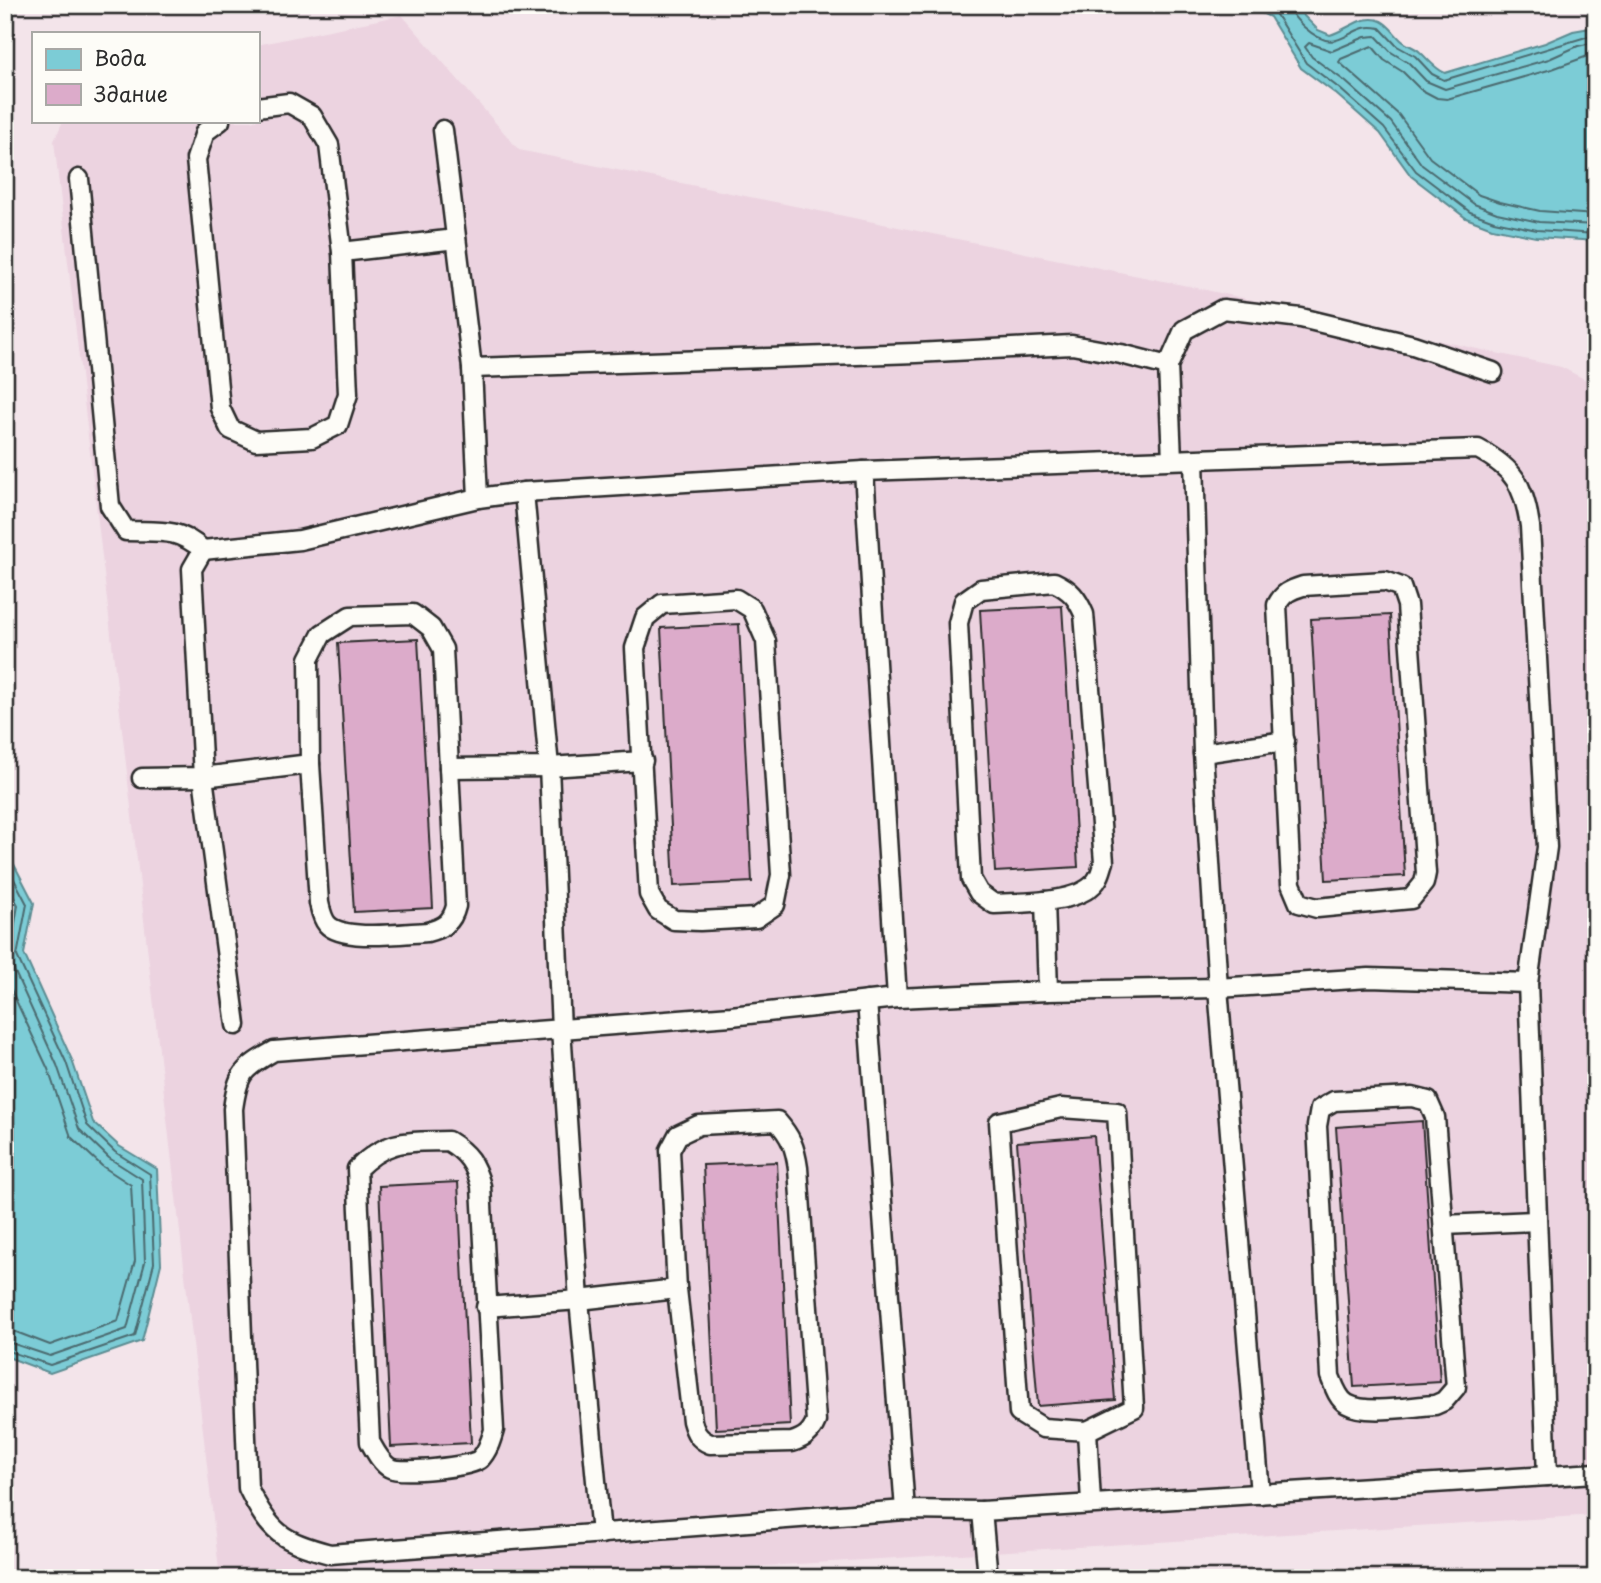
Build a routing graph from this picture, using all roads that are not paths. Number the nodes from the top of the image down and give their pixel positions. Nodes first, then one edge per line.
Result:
1 (259, 107) edge
2 (219, 122) edge
3 (443, 130) dead end
4 (79, 179) dead end
5 (456, 239) junction
6 (342, 252) junction
7 (1168, 366) junction
8 (472, 368) junction
9 (1493, 372) dead end
10 (1172, 459) junction
11 (1194, 460) junction
12 (864, 471) junction
13 (524, 492) junction
14 (478, 498) junction
15 (203, 550) junction
16 (1285, 741) junction
17 (1203, 753) junction
18 (643, 761) junction
19 (310, 764) junction
20 (549, 767) junction
21 (449, 768) junction
22 (203, 777) junction
23 (142, 778) dead end
24 (1045, 901) junction
25 (1528, 983) junction
26 (1218, 988) junction
27 (1048, 991) junction
28 (897, 998) junction
29 (867, 1001) junction
30 (236, 1025) dead end
31 (561, 1028) junction
32 (1536, 1221) junction
33 (1444, 1225) junction
34 (677, 1289) junction
35 (579, 1300) junction
36 (486, 1307) junction
37 (1087, 1431) junction
38 (1596, 1472) edge
39 (1547, 1476) junction
40 (1260, 1494) junction
41 (1091, 1502) junction
42 (905, 1510) junction
43 (982, 1511) junction
44 (601, 1534) junction
45 (988, 1578) edge

1 - 6 lane
2 - 6 lane
3 - 5 lane
4 - 15 lane
5 - 6 lane
5 - 8 lane
7 - 8 lane
7 - 9 lane
7 - 10 lane
8 - 14 lane
10 - 11 lane
10 - 12 lane
11 - 17 lane
11 - 25 lane
12 - 13 lane
12 - 28 lane
13 - 14 lane
13 - 20 lane
14 - 15 lane
15 - 22 lane
16 - 16 lane
16 - 17 lane
17 - 26 lane
18 - 18 lane
18 - 20 lane
19 - 21 lane
19 - 21 lane
19 - 22 lane
20 - 21 lane
20 - 31 lane
22 - 23 lane
22 - 30 lane
24 - 24 lane
24 - 27 lane
25 - 26 lane
25 - 32 lane
26 - 27 lane
26 - 40 lane
27 - 28 lane
28 - 29 lane
29 - 31 lane
29 - 42 lane
31 - 35 lane
31 - 44 lane
32 - 33 lane
32 - 39 lane
33 - 33 lane
34 - 34 lane
34 - 35 lane
35 - 36 lane
35 - 44 lane
36 - 36 lane
37 - 37 lane
37 - 41 lane
38 - 39 lane
39 - 40 lane
40 - 41 lane
41 - 43 lane
42 - 43 lane
42 - 44 lane
43 - 45 lane

